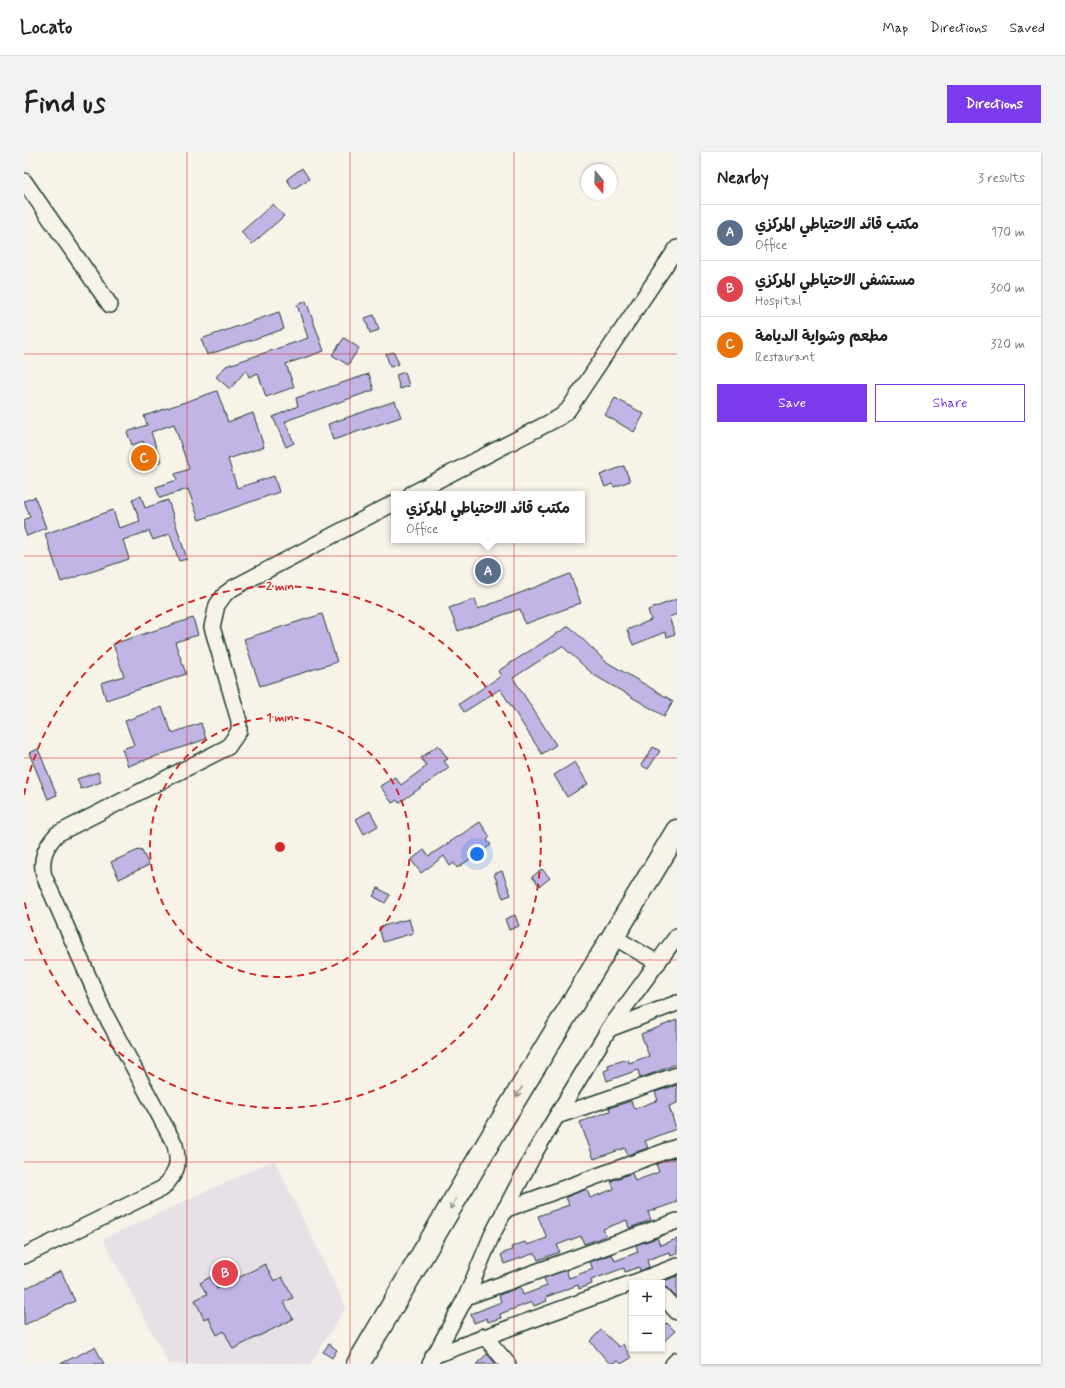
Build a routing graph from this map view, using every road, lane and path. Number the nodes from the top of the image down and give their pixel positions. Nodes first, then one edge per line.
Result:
1 (24, 181) edge
2 (677, 248) edge
3 (110, 306) dead end
4 (417, 491) edge
5 (391, 505) edge
6 (677, 831) edge
7 (677, 856) edge
8 (677, 936) edge
9 (624, 943) junction
10 (658, 963) junction
11 (677, 1003) edge
12 (609, 1029) junction
13 (677, 1075) edge
14 (556, 1116) junction
15 (677, 1147) edge
16 (504, 1210) junction
17 (677, 1221) edge
18 (24, 1256) edge
19 (677, 1266) edge
20 (646, 1280) edge
21 (629, 1286) edge
22 (466, 1297) junction
23 (665, 1298) edge
24 (677, 1312) edge
25 (484, 1336) junction
26 (432, 1360) edge
27 (677, 1360) edge
28 (358, 1364) edge
29 (374, 1364) edge
30 (508, 1364) edge
31 (673, 1364) edge

1 - 3 street
2 - 4 street
5 - 18 street
6 -> 28 highway
7 - 9 highway
8 - 10 street
9 - 10 street
9 - 29 highway
10 - 12 street
11 - 12 street
12 - 14 street
13 - 14 street
14 - 16 street
15 - 16 street
16 - 22 street
17 - 22 street
19 - 20 street
21 - 25 street
22 - 26 street
23 - 24 street
25 - 26 street
25 - 30 street
27 - 31 street

